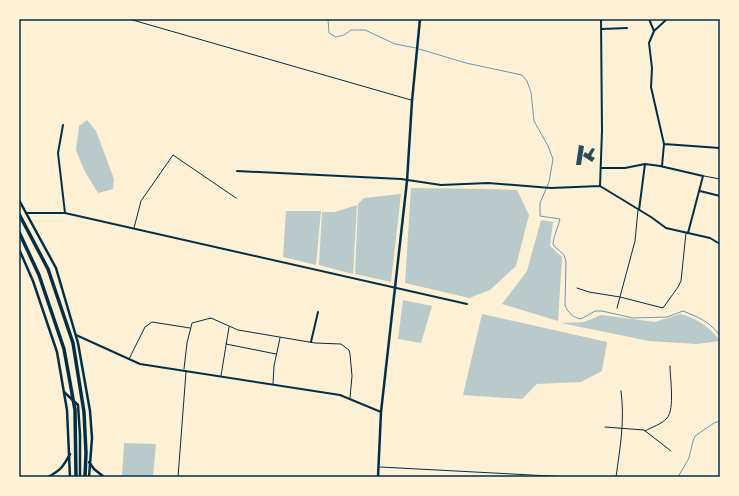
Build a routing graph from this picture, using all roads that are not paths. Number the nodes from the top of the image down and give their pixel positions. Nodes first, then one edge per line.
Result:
1 (129, 19) edge
2 (420, 19) edge
3 (602, 19) edge
4 (649, 19) edge
5 (666, 19) edge
6 (627, 28) dead end
7 (602, 29) junction
8 (654, 31) junction
9 (412, 101) junction
10 (63, 125) dead end
11 (664, 144) junction
12 (720, 148) edge
13 (646, 164) junction
14 (662, 166) junction
15 (601, 168) junction
16 (237, 171) dead end
17 (703, 176) junction
18 (720, 179) edge
19 (407, 181) junction
20 (600, 186) junction
21 (700, 191) junction
22 (720, 196) edge
23 (236, 198) dead end
24 (19, 200) edge
25 (638, 210) junction
26 (26, 213) junction
27 (65, 213) junction
28 (19, 214) edge
29 (134, 228) junction
30 (19, 232) edge
31 (687, 233) junction
32 (720, 244) edge
33 (19, 250) edge
34 (395, 287) junction
35 (577, 288) dead end
36 (620, 297) junction
37 (467, 304) dead end
38 (618, 308) dead end
39 (318, 312) dead end
40 (229, 326) junction
41 (191, 328) junction
42 (76, 335) junction
43 (280, 337) junction
44 (311, 342) junction
45 (226, 344) junction
46 (276, 354) junction
47 (129, 360) junction
48 (670, 366) dead end
49 (185, 370) junction
50 (221, 376) junction
51 (273, 384) junction
52 (621, 391) dead end
53 (64, 392) junction
54 (350, 399) junction
55 (381, 412) junction
56 (605, 427) dead end
57 (622, 428) junction
58 (645, 431) junction
59 (671, 451) dead end
60 (70, 454) junction
61 (90, 462) junction
62 (378, 466) junction
63 (48, 477) edge
64 (70, 477) edge
65 (76, 477) edge
66 (80, 477) edge
67 (85, 477) edge
68 (89, 477) edge
69 (104, 477) edge
70 (178, 477) edge
71 (378, 477) edge
72 (569, 477) edge
73 (616, 477) edge

1 - 9 lane
2 - 9 street
3 - 7 street
4 - 8 street
5 - 8 street
6 - 7 street
7 - 15 street
8 - 11 street
9 - 19 street
10 - 27 street
11 - 12 street
11 - 14 street
13 - 14 street
13 - 15 street
13 - 25 street
14 - 17 street
15 - 20 street
16 - 19 street
17 - 18 lane
17 - 21 street
19 - 20 street
19 - 34 street
20 - 25 street
21 - 22 street
21 - 31 street
23 - 29 lane
24 - 26 street
25 - 31 street
25 - 36 lane
26 - 27 street
26 - 42 street
27 - 29 street
28 - 67 highway
29 - 34 street
30 - 65 highway
31 - 32 street
31 - 36 lane
33 - 53 street
34 - 37 street
34 - 55 street
35 - 36 lane
36 - 38 lane
39 - 44 street
40 - 41 lane
40 - 43 lane
40 - 45 lane
41 - 47 lane
41 - 49 lane
42 - 47 street
42 - 61 street
43 - 44 lane
43 - 46 lane
44 - 54 lane
45 - 46 lane
45 - 50 lane
46 - 51 lane
47 - 49 street
48 - 58 lane
49 - 50 street
49 - 70 lane
50 - 51 street
51 - 54 street
52 - 57 lane
53 - 60 street
53 - 66 street
54 - 55 street
55 - 62 street
56 - 57 lane
57 - 58 lane
57 - 73 lane
58 - 59 lane
60 - 63 street
60 - 64 street
61 - 68 street
61 - 69 street
62 - 71 street
62 - 72 lane

